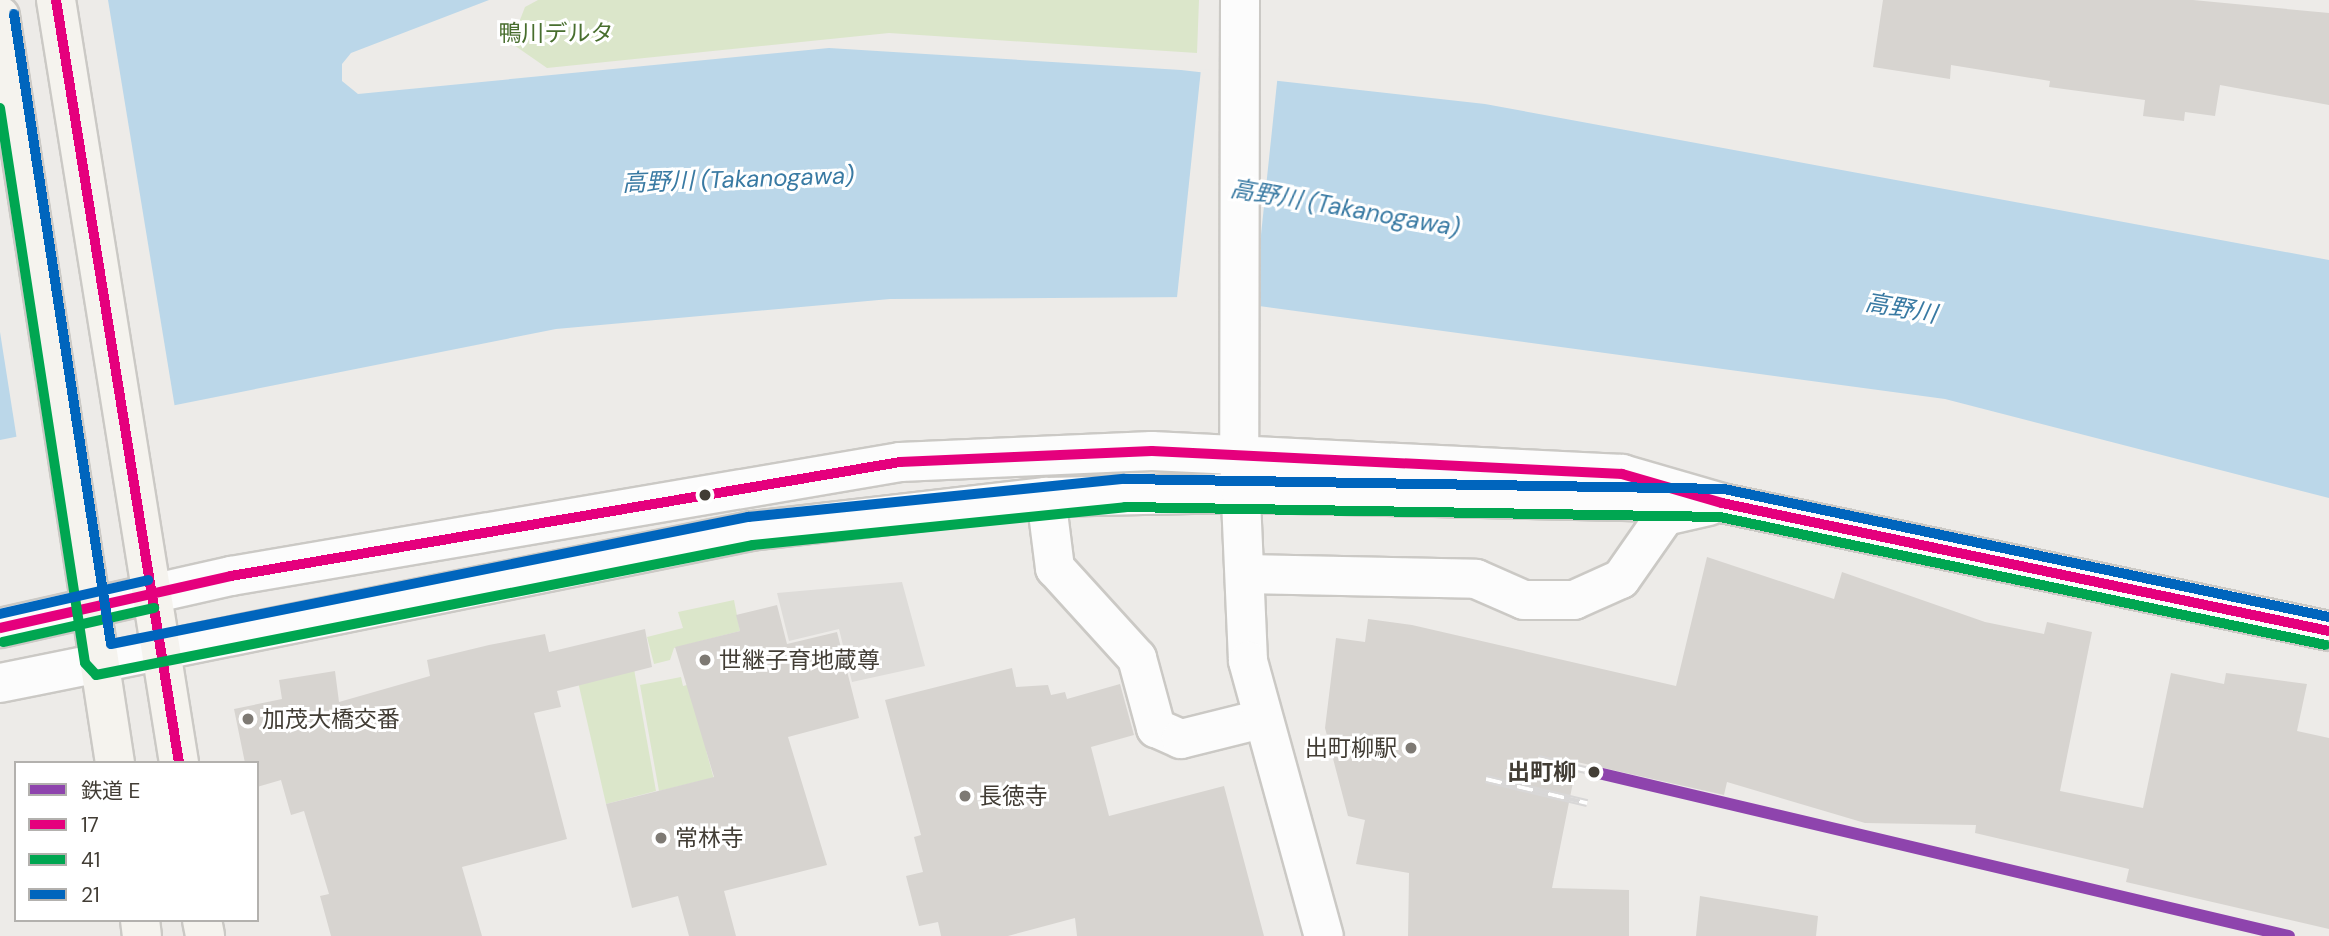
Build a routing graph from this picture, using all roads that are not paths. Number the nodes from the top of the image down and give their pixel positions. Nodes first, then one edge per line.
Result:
1 (56, 0) edge
2 (1240, 0) edge
3 (0, 16) edge
4 (1239, 454) junction
5 (1241, 493) junction
6 (1046, 497) junction
7 (1722, 503) junction
8 (1245, 575) junction
9 (154, 593) junction
10 (91, 607) junction
11 (0, 628) edge
12 (2329, 631) edge
13 (162, 649) junction
14 (100, 662) junction
15 (0, 683) edge
16 (1261, 719) junction
17 (115, 761) edge
18 (178, 761) edge
19 (1324, 936) edge

1 - 9 main road
2 - 4 street
3 - 10 main road
4 - 5 street
4 - 7 street
4 - 9 street
5 - 6 street
5 - 7 street
5 - 8 street
6 - 13 street
6 - 16 street
7 - 8 street
7 - 12 street
8 - 16 street
9 - 10 street
9 - 13 main road
10 - 11 street
10 - 14 main road
13 - 14 street
13 - 18 main road
14 - 15 street
14 - 17 main road
16 - 19 street

